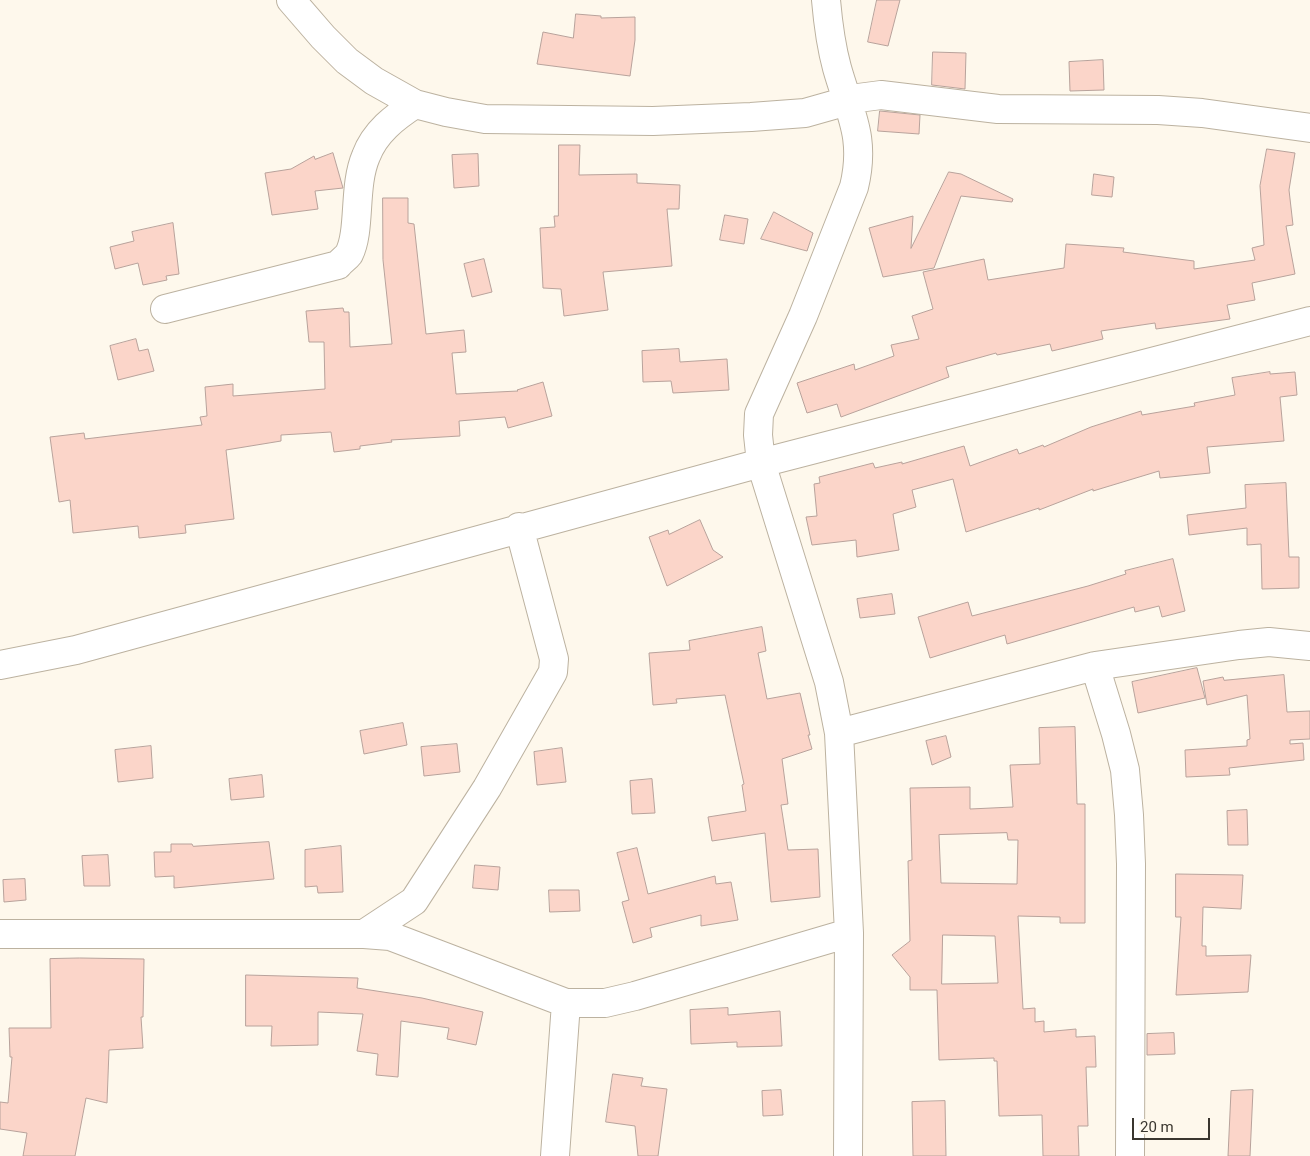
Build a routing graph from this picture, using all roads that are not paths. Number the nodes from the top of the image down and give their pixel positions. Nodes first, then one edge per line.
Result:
1 (291, 0) edge
2 (826, 0) edge
3 (847, 102) junction
4 (416, 104) junction
5 (1310, 128) edge
6 (165, 309) dead end
7 (1310, 321) edge
8 (761, 462) junction
9 (519, 527) junction
10 (1310, 646) edge
11 (0, 665) edge
12 (1095, 666) junction
13 (839, 733) junction
14 (849, 933) junction
15 (0, 934) edge
16 (364, 934) junction
17 (566, 1003) junction
18 (555, 1156) edge
19 (848, 1156) edge
20 (1130, 1156) edge

1 - 4 street
2 - 3 street
3 - 4 street
3 - 5 street
3 - 8 street
4 - 6 street
7 - 8 street
8 - 9 street
8 - 13 street
9 - 11 street
9 - 16 street
10 - 12 street
12 - 13 street
12 - 20 street
13 - 14 street
14 - 17 street
14 - 19 street
15 - 16 street
16 - 17 street
17 - 18 street

